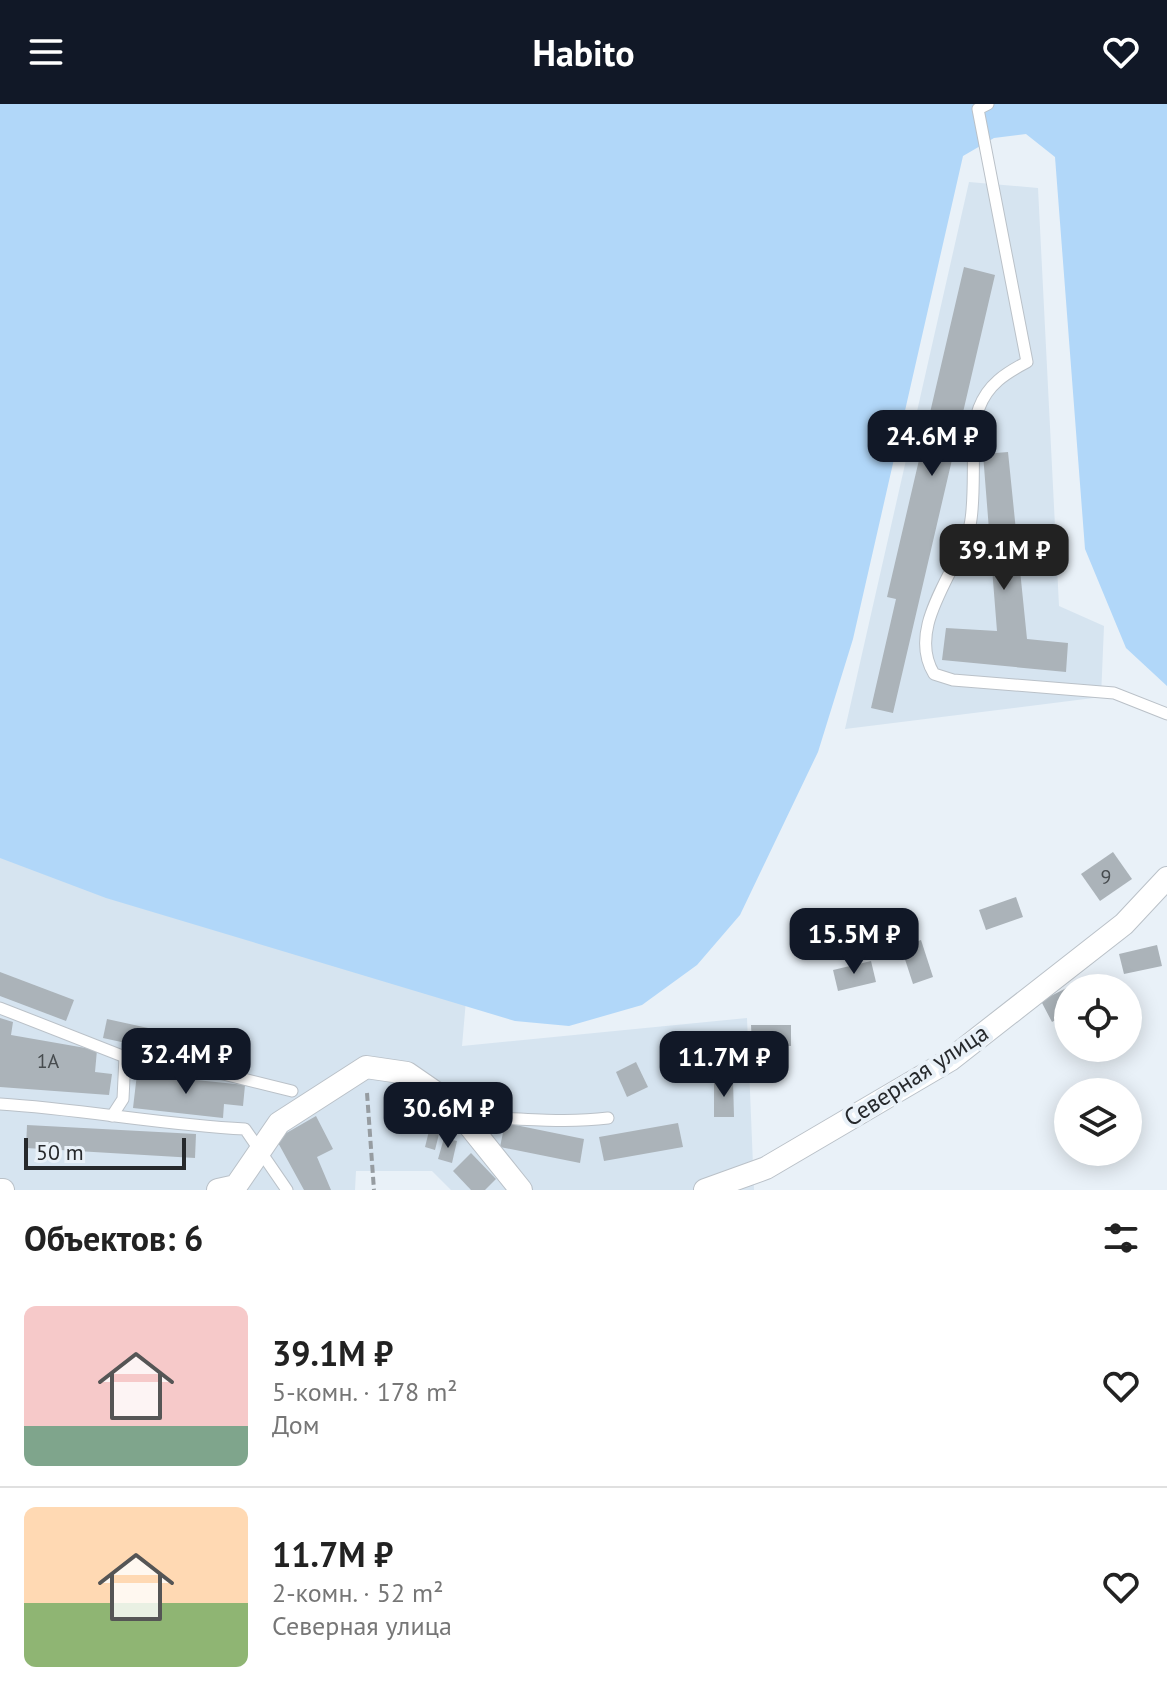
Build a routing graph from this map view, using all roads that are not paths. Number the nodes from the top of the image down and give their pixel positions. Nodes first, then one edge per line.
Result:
1 (988, 104) edge
2 (1167, 714) edge
3 (1167, 878) edge
4 (0, 1008) edge
5 (125, 1057) junction
6 (292, 1091) dead end
7 (0, 1104) edge
8 (112, 1116) junction
9 (455, 1117) junction
10 (608, 1118) dead end
11 (262, 1150) junction
12 (218, 1190) edge
13 (287, 1190) edge
14 (521, 1190) edge
15 (705, 1190) edge

1 - 2 lane
3 - 15 street, Северная улица
4 - 5 lane
5 - 6 lane
5 - 8 lane
7 - 8 lane
8 - 11 lane
9 - 10 lane
9 - 11 street
9 - 14 street
11 - 12 street
11 - 13 lane

